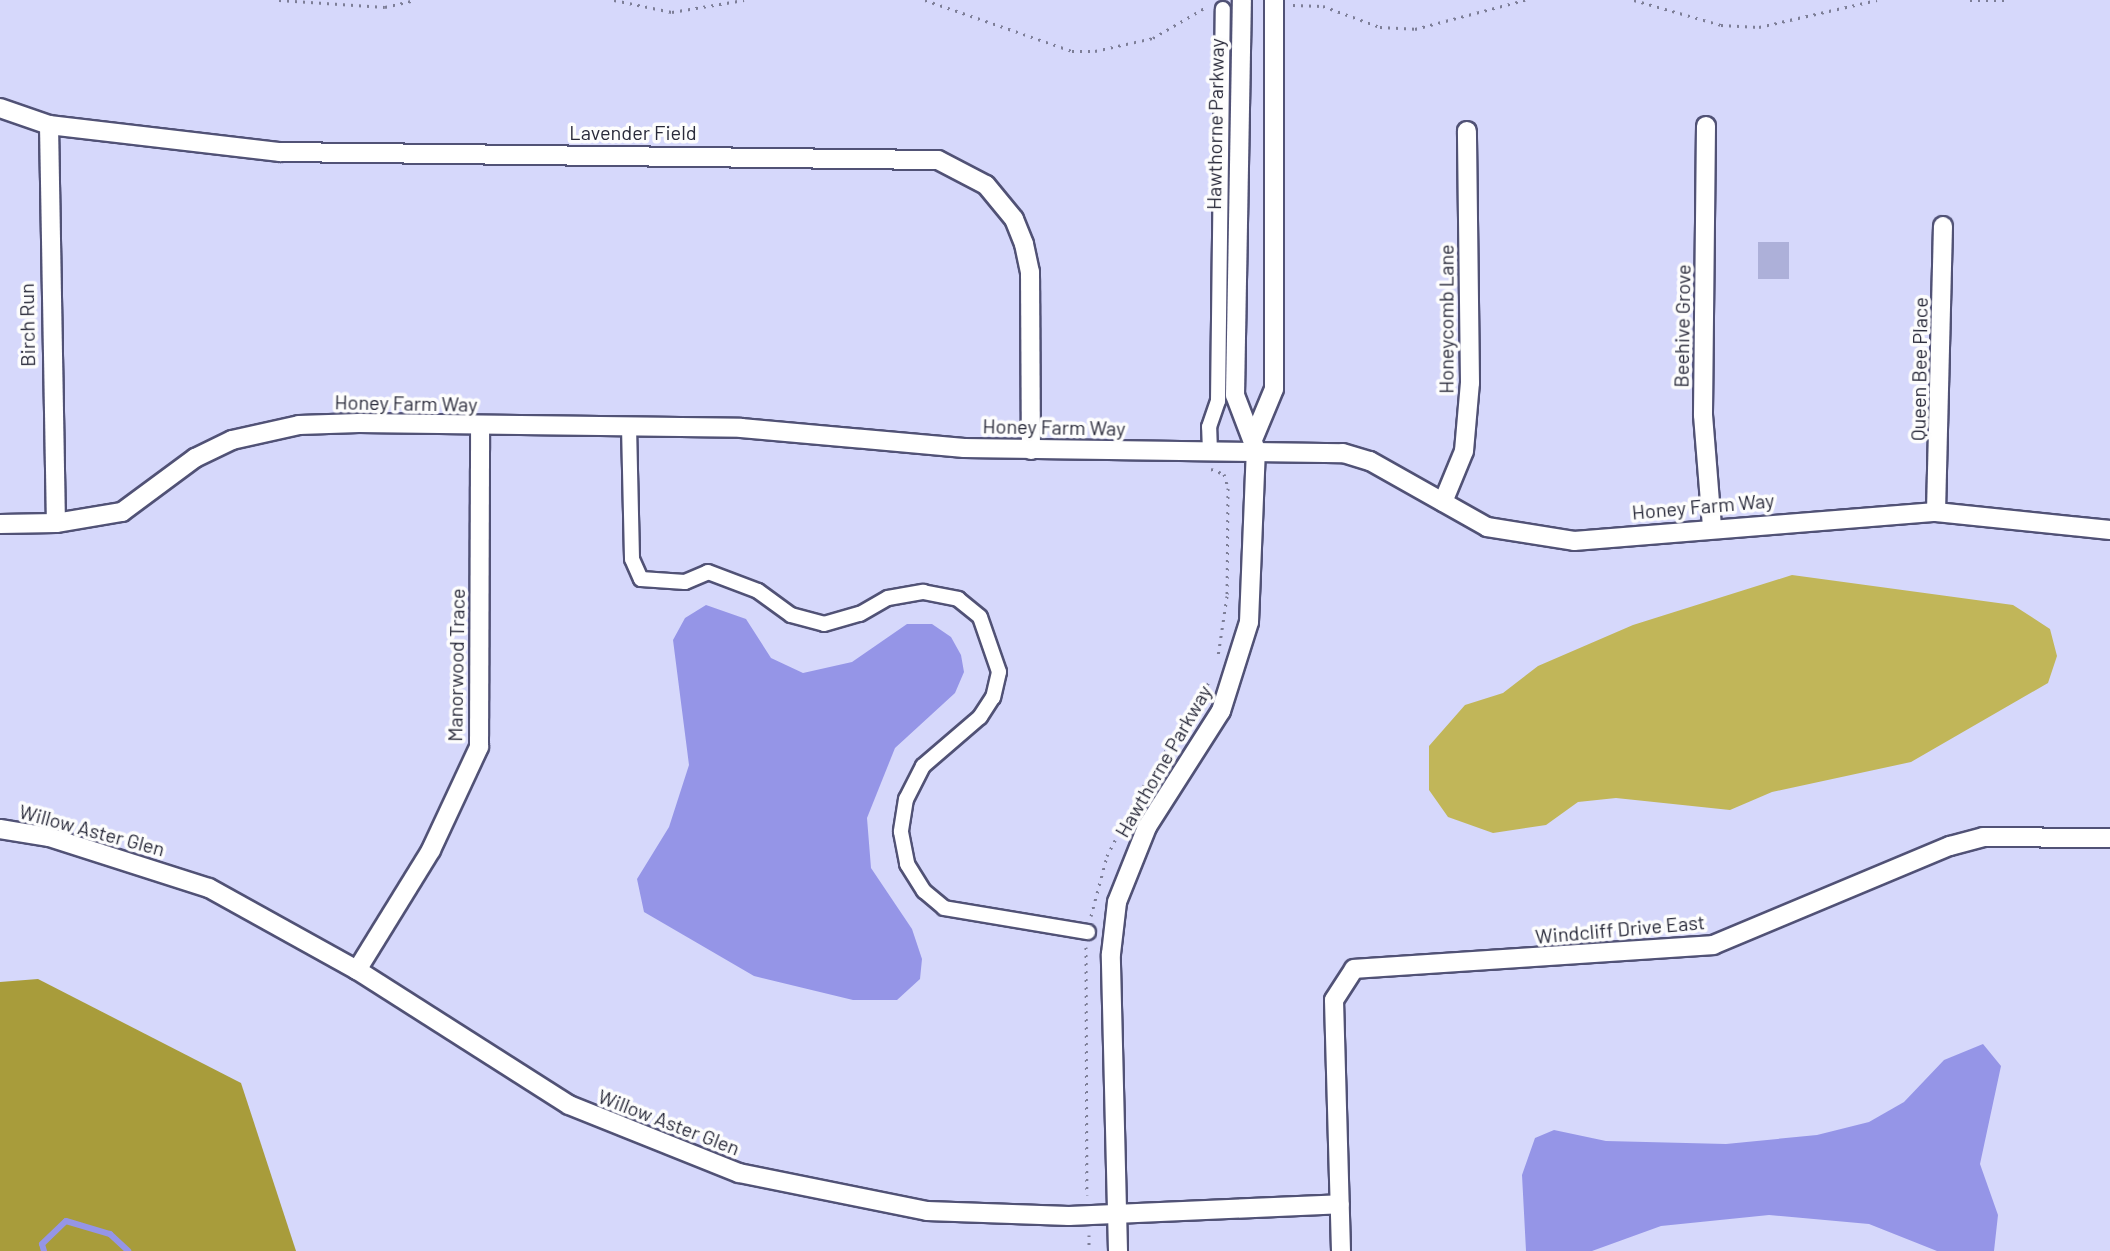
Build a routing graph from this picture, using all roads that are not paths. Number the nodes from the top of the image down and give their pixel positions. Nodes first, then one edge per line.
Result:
1 (1242, 0) edge
2 (1274, 0) edge
3 (1223, 9) dead end
4 (0, 108) edge
5 (49, 125) junction
6 (1706, 126) dead end
7 (1467, 131) dead end
8 (1943, 226) dead end
9 (480, 426) junction
10 (629, 426) junction
11 (1255, 444) junction
12 (1031, 450) junction
13 (1210, 452) junction
14 (1443, 502) junction
15 (1936, 512) junction
16 (56, 523) junction
17 (0, 524) edge
18 (1712, 527) junction
19 (2110, 530) edge
20 (0, 829) edge
21 (2110, 838) edge
22 (1088, 932) dead end
23 (357, 970) junction
24 (1340, 1204) junction
25 (1118, 1213) junction
26 (1118, 1251) edge
27 (1341, 1251) edge

1 - 11 street, Hawthorne Parkway
2 - 11 street, Hawthorne Parkway
3 - 13 street
4 - 5 street, Lavender Field
5 - 12 street, Lavender Field
5 - 16 street, Birch Run
6 - 18 street, Beehive Grove
7 - 14 street, Honeycomb Lane
8 - 15 street, Queen Bee Place
9 - 10 street, Honey Farm Way
9 - 16 street, Honey Farm Way
9 - 23 street, Manorwood Trace
10 - 12 street, Honey Farm Way
10 - 22 street
11 - 13 street, Honey Farm Way
11 - 14 street, Honey Farm Way
11 - 25 street, Hawthorne Parkway
12 - 13 street, Honey Farm Way
14 - 18 street, Honey Farm Way
15 - 18 street, Honey Farm Way
15 - 19 street, Honey Farm Way
16 - 17 street, Honey Farm Way
20 - 23 street, Willow Aster Glen
21 - 24 street, Windcliff Drive East
23 - 25 street, Willow Aster Glen
24 - 25 street, Willow Aster Glen
24 - 27 street
25 - 26 street, Hawthorne Parkway

